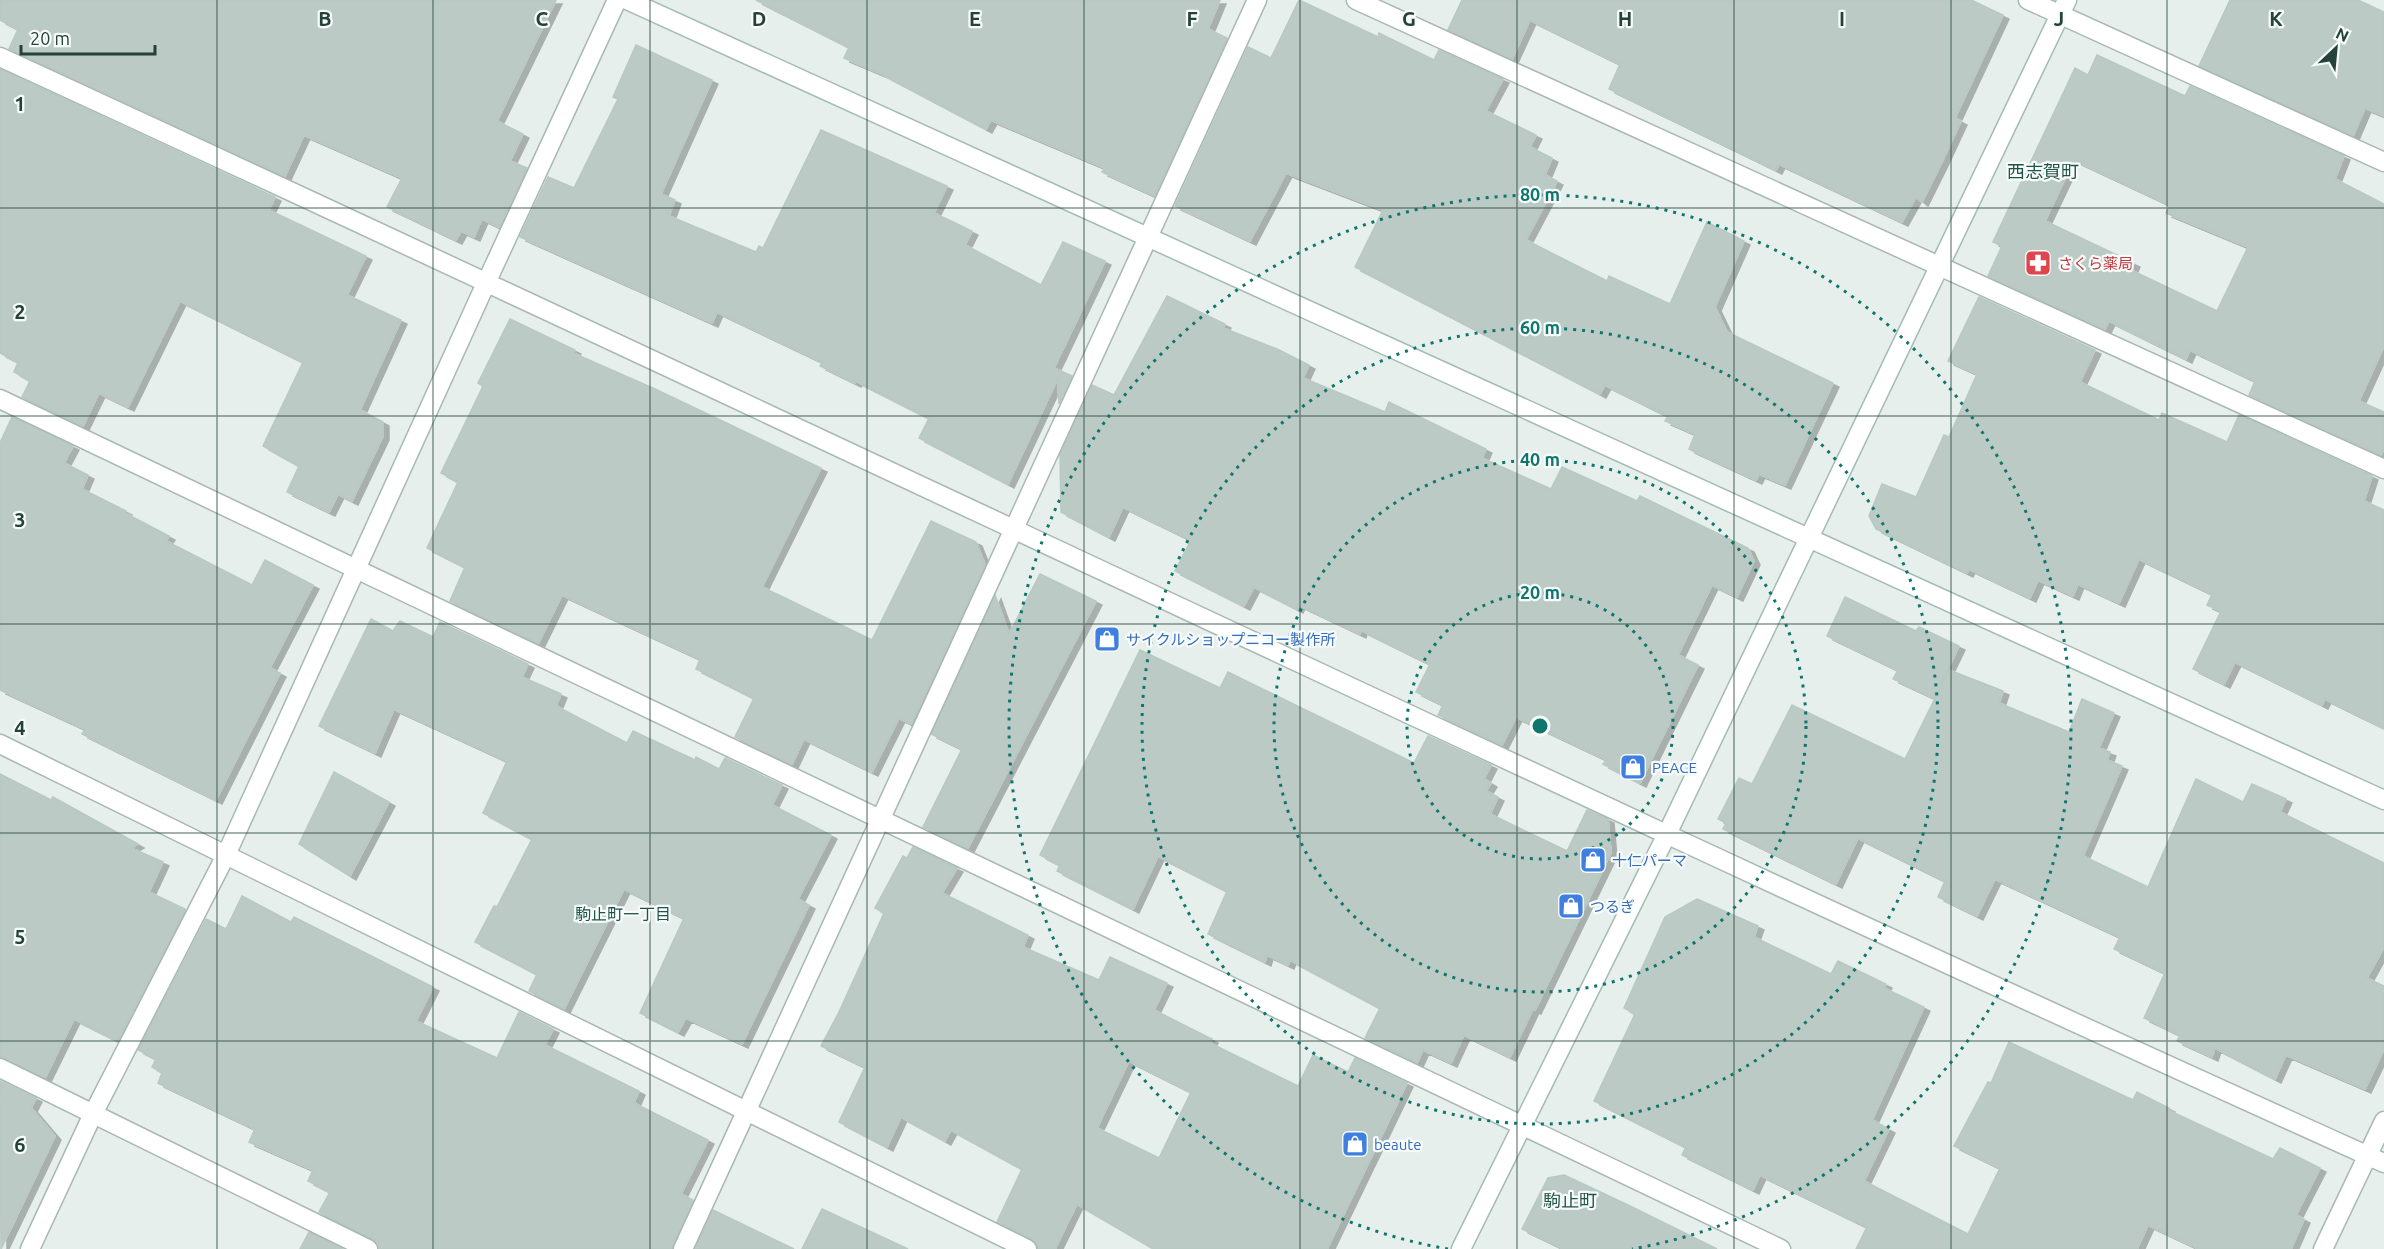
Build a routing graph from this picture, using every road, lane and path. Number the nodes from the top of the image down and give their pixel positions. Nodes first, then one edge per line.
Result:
1 (617, 0) edge
2 (627, 0) edge
3 (1257, 0) edge
4 (1356, 0) edge
5 (2028, 0) edge
6 (2063, 7) edge
7 (0, 57) edge
8 (2384, 162) edge
9 (1149, 236) junction
10 (1939, 266) junction
11 (487, 281) junction
12 (0, 399) edge
13 (2384, 469) edge
14 (1015, 528) junction
15 (1808, 540) junction
16 (356, 570) junction
17 (0, 744) edge
18 (2384, 800) edge
19 (878, 818) junction
20 (1667, 834) junction
21 (226, 855) junction
22 (0, 1068) edge
23 (746, 1110) junction
24 (93, 1114) junction
25 (2384, 1121) edge
26 (1522, 1125) junction
27 (2376, 1159) edge
28 (30, 1249) edge
29 (368, 1249) edge
30 (683, 1249) edge
31 (1027, 1249) edge
32 (1461, 1249) edge
33 (1781, 1249) edge
34 (2323, 1249) edge

1 - 11 street
2 - 9 street
3 - 9 street
4 - 10 street
5 - 6 street
6 - 8 street
6 - 10 street
7 - 11 street
9 - 14 street
9 - 15 street
10 - 13 street
10 - 15 street
11 - 14 street
11 - 16 street
12 - 16 street
14 - 19 street
14 - 20 street
15 - 18 street
15 - 20 street
16 - 19 street
16 - 21 street
17 - 21 street
19 - 23 street
19 - 26 street
20 - 26 street
20 - 27 street
21 - 23 street
21 - 24 street
22 - 24 street
23 - 30 street
23 - 31 street
24 - 28 street
24 - 29 street
25 - 27 street
26 - 32 street
26 - 33 street
27 - 34 street

